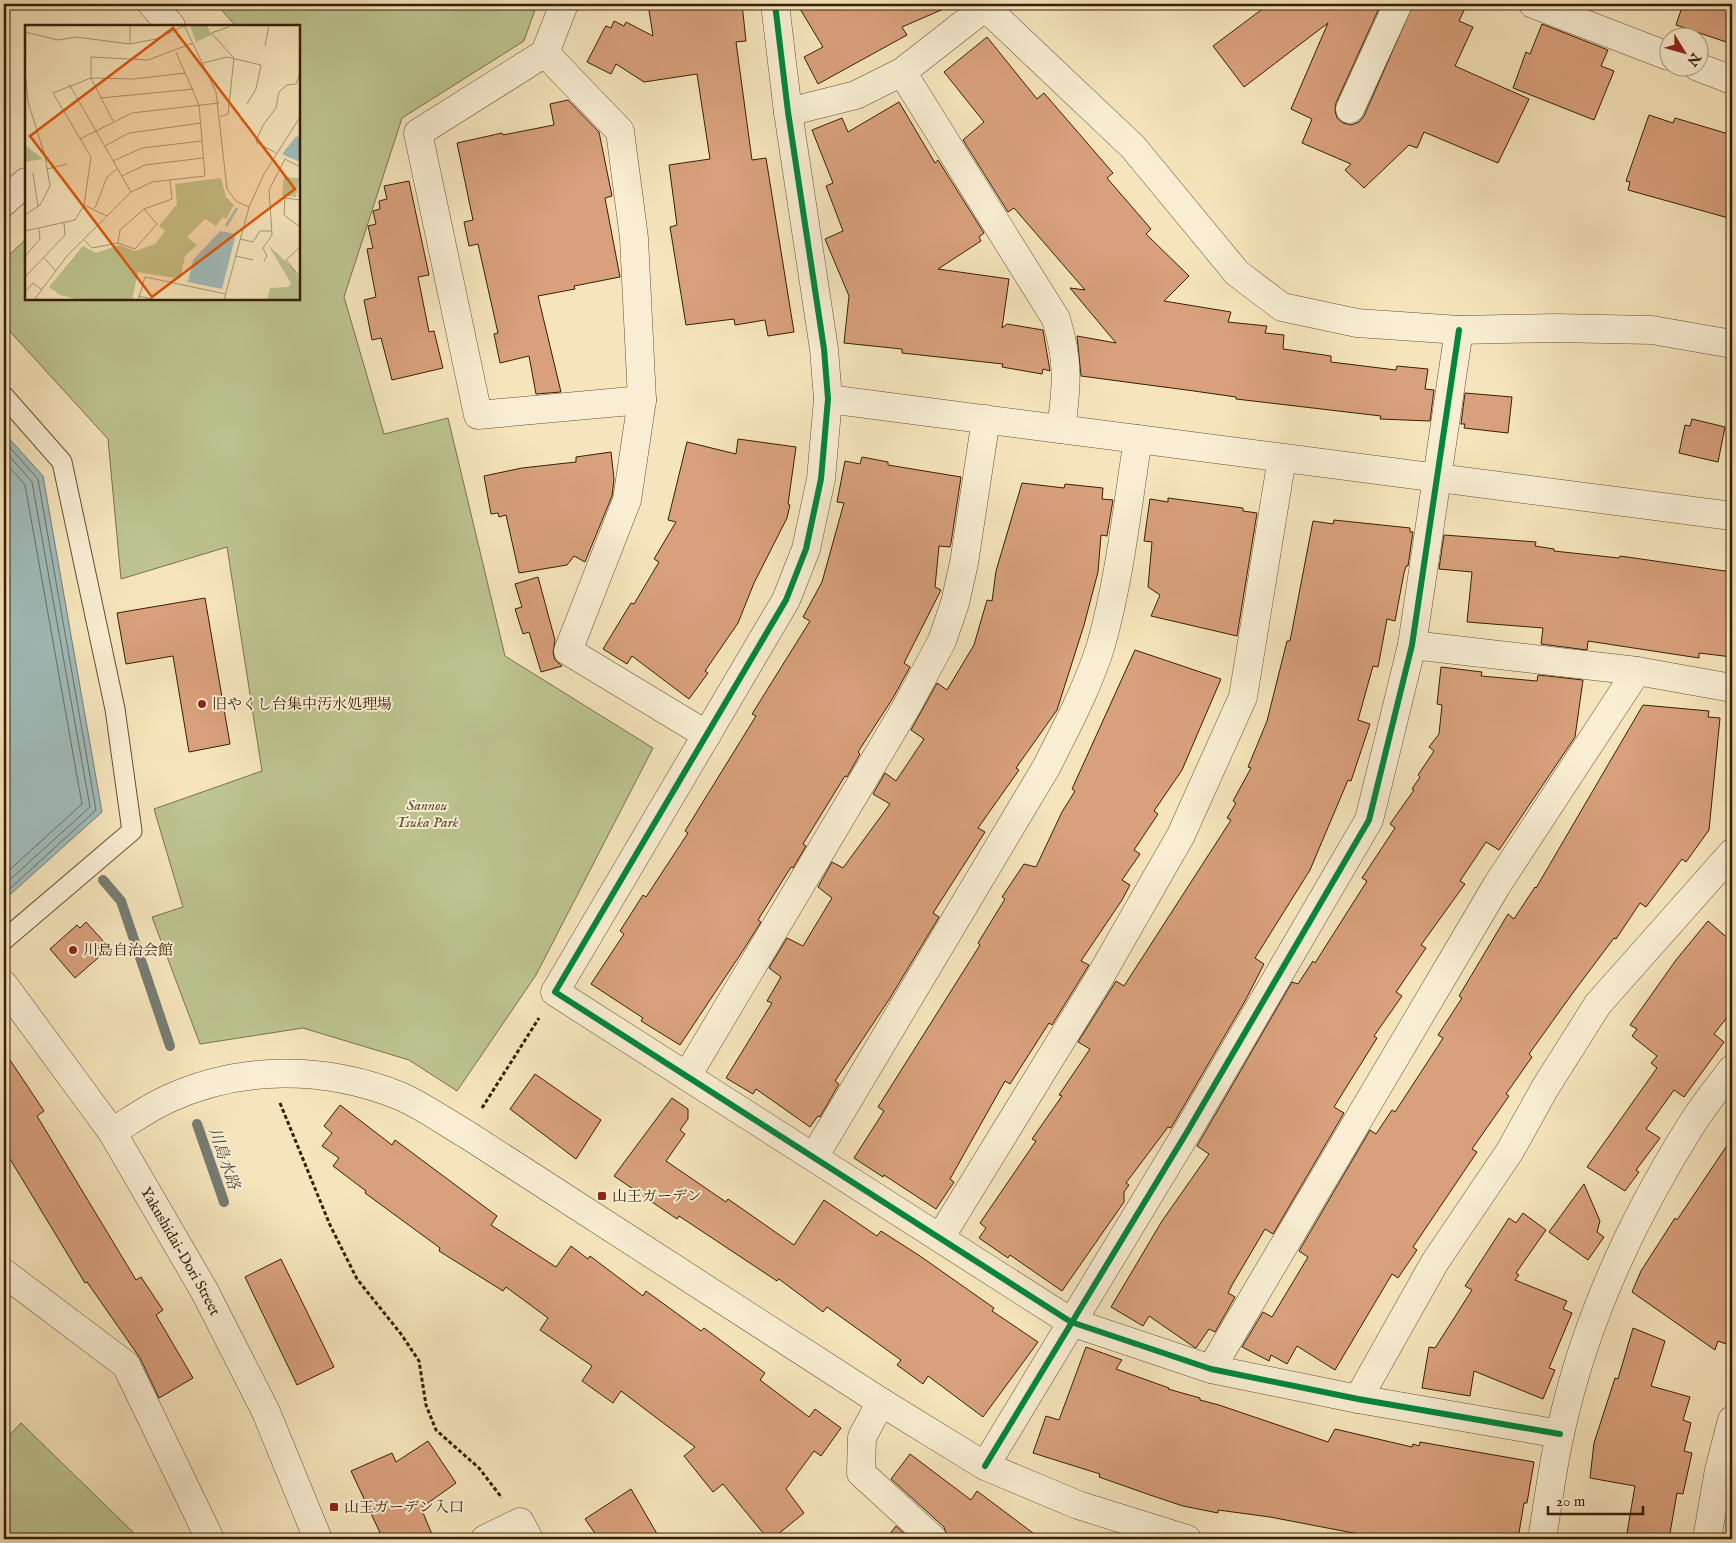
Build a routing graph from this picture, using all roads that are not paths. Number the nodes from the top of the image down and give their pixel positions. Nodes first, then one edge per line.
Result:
1 (152, 4) edge
2 (564, 4) edge
3 (775, 4) edge
4 (1398, 4) edge
5 (1533, 4) edge
6 (983, 6) edge
7 (170, 25) edge
8 (1658, 52) edge
9 (545, 53) junction
10 (902, 72) junction
11 (1708, 72) edge
12 (1732, 80) edge
13 (1350, 109) dead end
14 (788, 112) junction
15 (25, 183) edge
16 (4, 202) edge
17 (1459, 330) junction
18 (1732, 344) edge
19 (4, 396) edge
20 (828, 399) junction
21 (642, 400) junction
22 (986, 419) junction
23 (1061, 429) junction
24 (1138, 439) junction
25 (1282, 458) junction
26 (1437, 478) junction
27 (1732, 516) edge
28 (1412, 645) junction
29 (1637, 671) junction
30 (1732, 688) edge
31 (707, 735) junction
32 (1732, 852) edge
33 (4, 940) edge
34 (4, 985) edge
35 (1732, 1069) edge
36 (686, 1076) junction
37 (112, 1132) junction
38 (814, 1157) junction
39 (940, 1238) junction
40 (4, 1273) edge
41 (1071, 1322) junction
42 (1211, 1369) junction
43 (1358, 1399) junction
44 (881, 1402) junction
45 (1732, 1420) edge
46 (1560, 1434) junction
47 (985, 1466) junction
48 (524, 1531) edge
49 (210, 1539) edge
50 (318, 1539) edge
51 (485, 1539) edge
52 (933, 1539) edge
53 (1187, 1539) edge
54 (1542, 1539) edge
55 (1707, 1539) edge

1 - 7 street
2 - 9 street
3 - 14 street
4 - 13 street
5 - 8 street
6 - 10 street
6 - 17 street
9 - 21 street
9 - 21 street
10 - 14 street
10 - 23 street
11 - 12 street
14 - 20 street
15 - 16 street
17 - 18 street
17 - 26 street
19 - 33 lane
20 - 22 street
20 - 31 street
21 - 31 street
22 - 23 street
22 - 36 street
23 - 24 street
24 - 25 street
24 - 38 street
25 - 26 street
25 - 39 street
26 - 27 street
26 - 28 street
28 - 29 street
28 - 41 street
29 - 30 street
29 - 42 street
31 - 36 street
32 - 43 street
34 - 37 street, Yakushidai-Dori Street
35 - 46 street
36 - 38 street
37 - 44 street
37 - 50 street, Yakushidai-Dori Street
38 - 39 street
39 - 41 street
40 - 49 street
41 - 42 street
41 - 47 street
42 - 43 street
43 - 46 street
44 - 47 street
44 - 52 street
45 - 55 street
46 - 54 street
47 - 53 street
48 - 51 street

